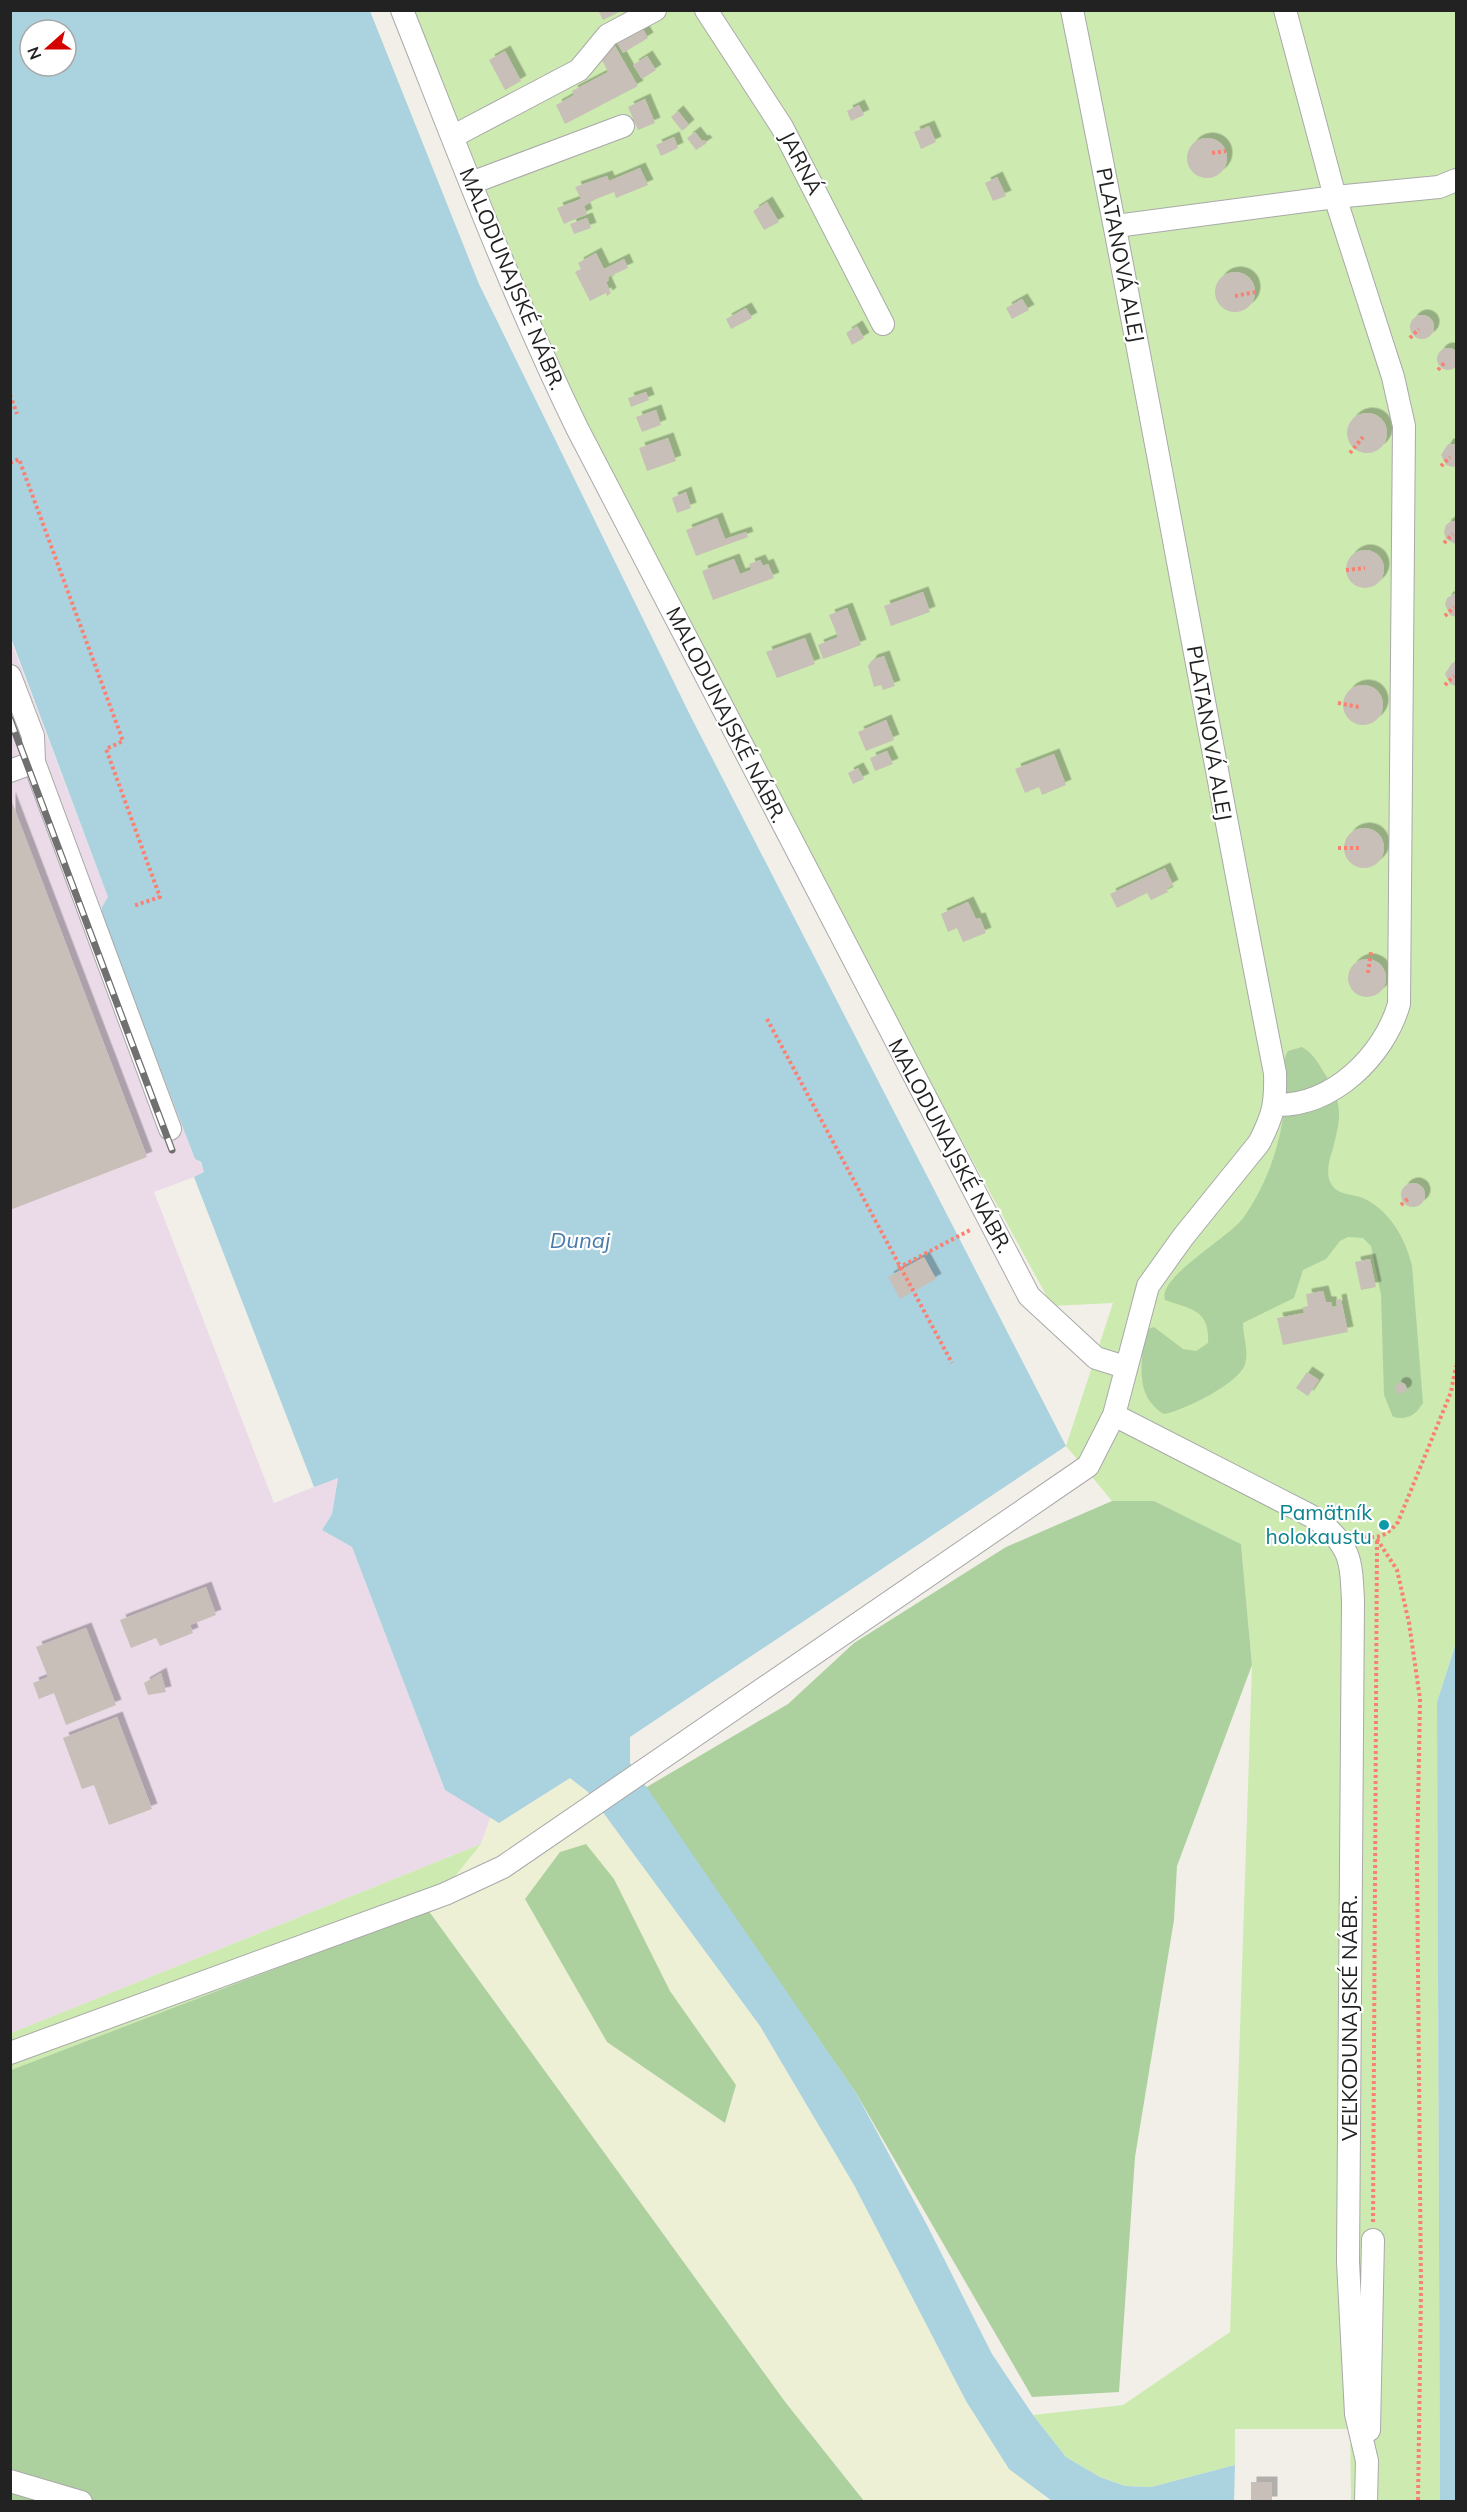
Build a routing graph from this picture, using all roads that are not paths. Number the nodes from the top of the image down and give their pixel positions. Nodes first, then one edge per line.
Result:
1 (402, 10) edge
2 (655, 10) edge
3 (706, 10) edge
4 (1072, 10) edge
5 (1285, 10) edge
6 (623, 126) dead end
7 (452, 137) junction
8 (1456, 180) edge
9 (471, 183) junction
10 (1335, 197) junction
11 (1116, 226) junction
12 (883, 324) dead end
13 (10, 676) edge
14 (34, 762) junction
15 (10, 771) edge
16 (1276, 1105) junction
17 (170, 1129) dead end
18 (1125, 1367) junction
19 (1114, 1415) junction
20 (10, 2053) edge
21 (1373, 2240) road end
22 (1367, 2461) junction
23 (10, 2481) edge
24 (81, 2502) edge
25 (1366, 2502) edge

1 - 7 street, MALODUNAJSKÉ NÁBR.
2 - 7 street
3 - 12 street, JARNÁ
4 - 11 street, PLATANOVÁ ALEJ
5 - 10 street
6 - 9 street
7 - 9 street, MALODUNAJSKÉ NÁBR.
8 - 10 street
9 - 18 street, MALODUNAJSKÉ NÁBR.
10 - 11 street
10 - 16 street
11 - 16 street, PLATANOVÁ ALEJ
13 - 14 street
14 - 15 street
14 - 17 street
16 - 18 street, PLATANOVÁ ALEJ
18 - 19 street, PLATANOVÁ ALEJ
19 - 20 street, PLATANOVÁ ALEJ
19 - 22 street, VEĽKODUNAJSKÉ NÁBR.
21 - 22 street
22 - 25 street, VEĽKODUNAJSKÉ NÁBR.
23 - 24 street

